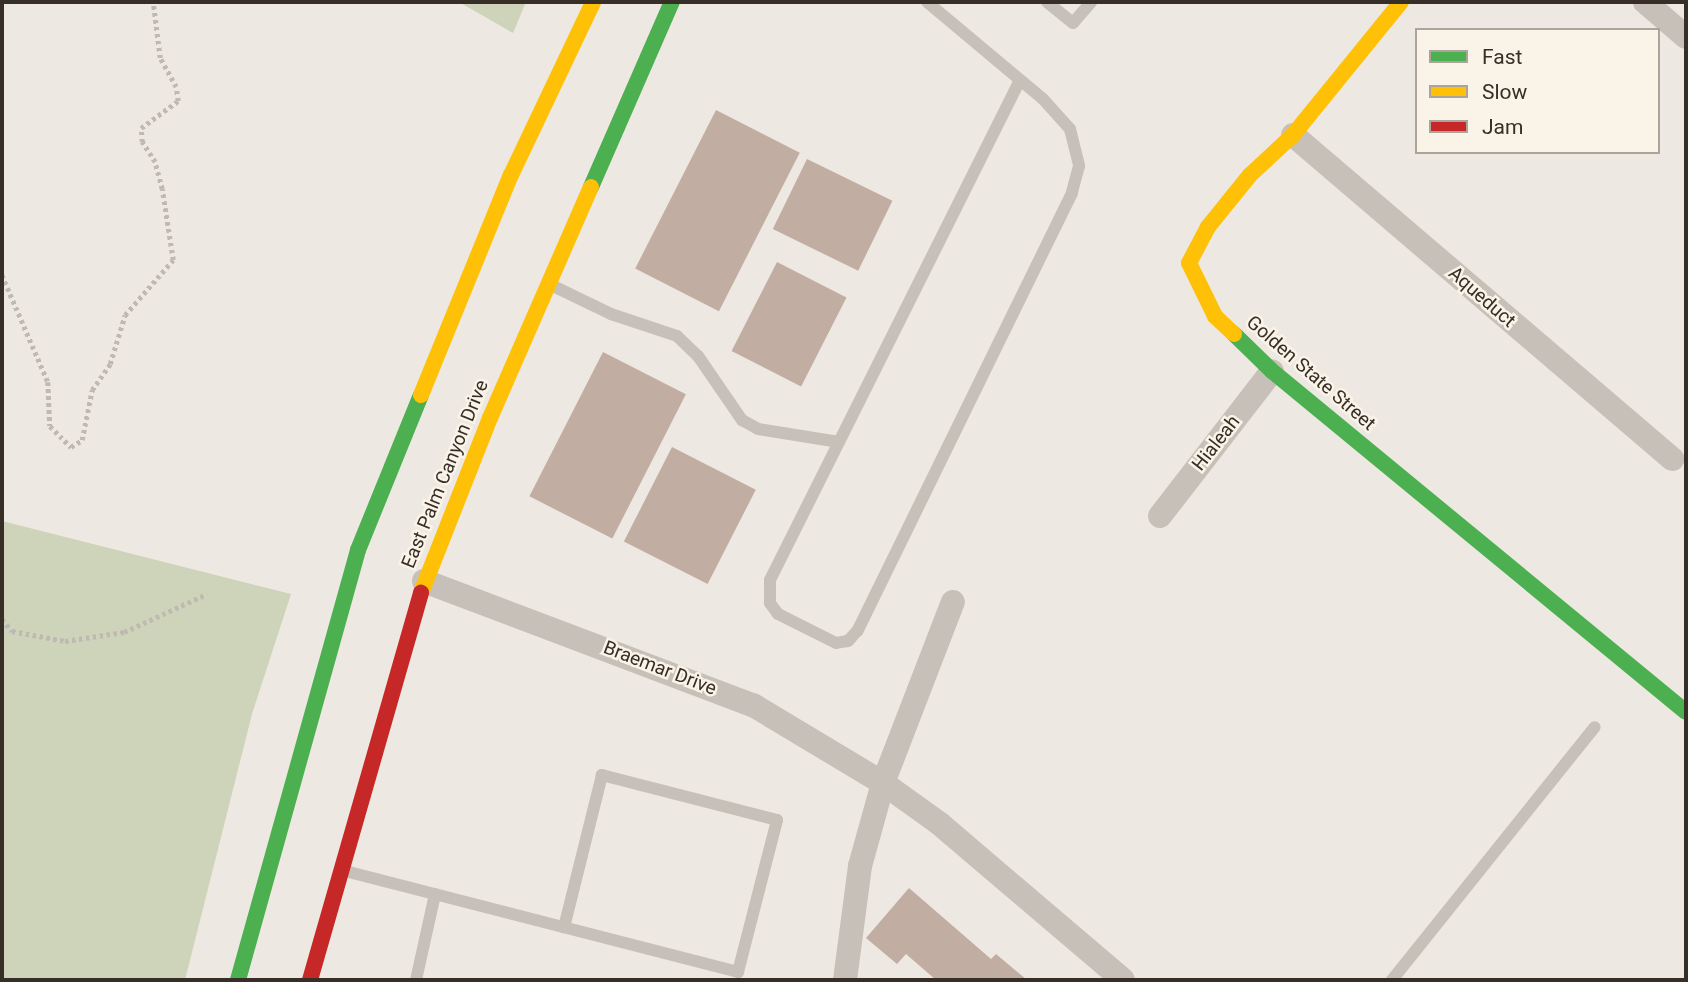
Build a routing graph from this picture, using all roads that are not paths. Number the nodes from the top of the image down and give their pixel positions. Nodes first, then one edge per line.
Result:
1 (593, 2) edge
2 (672, 2) edge
3 (927, 2) edge
4 (1047, 2) edge
5 (1091, 2) edge
6 (1401, 2) edge
7 (1645, 2) edge
8 (1686, 37) edge
9 (1020, 80) junction
10 (1293, 135) junction
11 (548, 283) junction
12 (1272, 371) junction
13 (839, 442) junction
14 (1672, 459) dead end
15 (1160, 516) dead end
16 (424, 581) junction
17 (953, 602) dead end
18 (1686, 712) edge
19 (1595, 727) dead end
20 (883, 783) junction
21 (341, 870) junction
22 (435, 894) junction
23 (564, 927) junction
24 (1111, 976) edge
25 (238, 980) edge
26 (310, 980) edge
27 (416, 980) edge
28 (845, 980) edge
29 (1392, 980) edge

1 - 25 main road
2 - 11 main road, East Palm Canyon Drive
3 - 9 lane
4 - 5 lane
6 - 10 main road, Golden State Street
7 - 8 street
9 - 13 lane
9 - 13 lane
10 - 12 main road, Golden State Street
10 - 14 street, Aqueduct
11 - 13 lane
11 - 16 main road, East Palm Canyon Drive
12 - 15 street, Hialeah
12 - 18 main road, Golden State Street
16 - 20 street, Braemar Drive
16 - 21 main road, East Palm Canyon Drive
17 - 20 street
19 - 29 lane
20 - 24 street, Braemar Drive
20 - 28 street
21 - 22 lane
21 - 26 main road, East Palm Canyon Drive
22 - 23 lane
22 - 27 lane
23 - 23 lane

